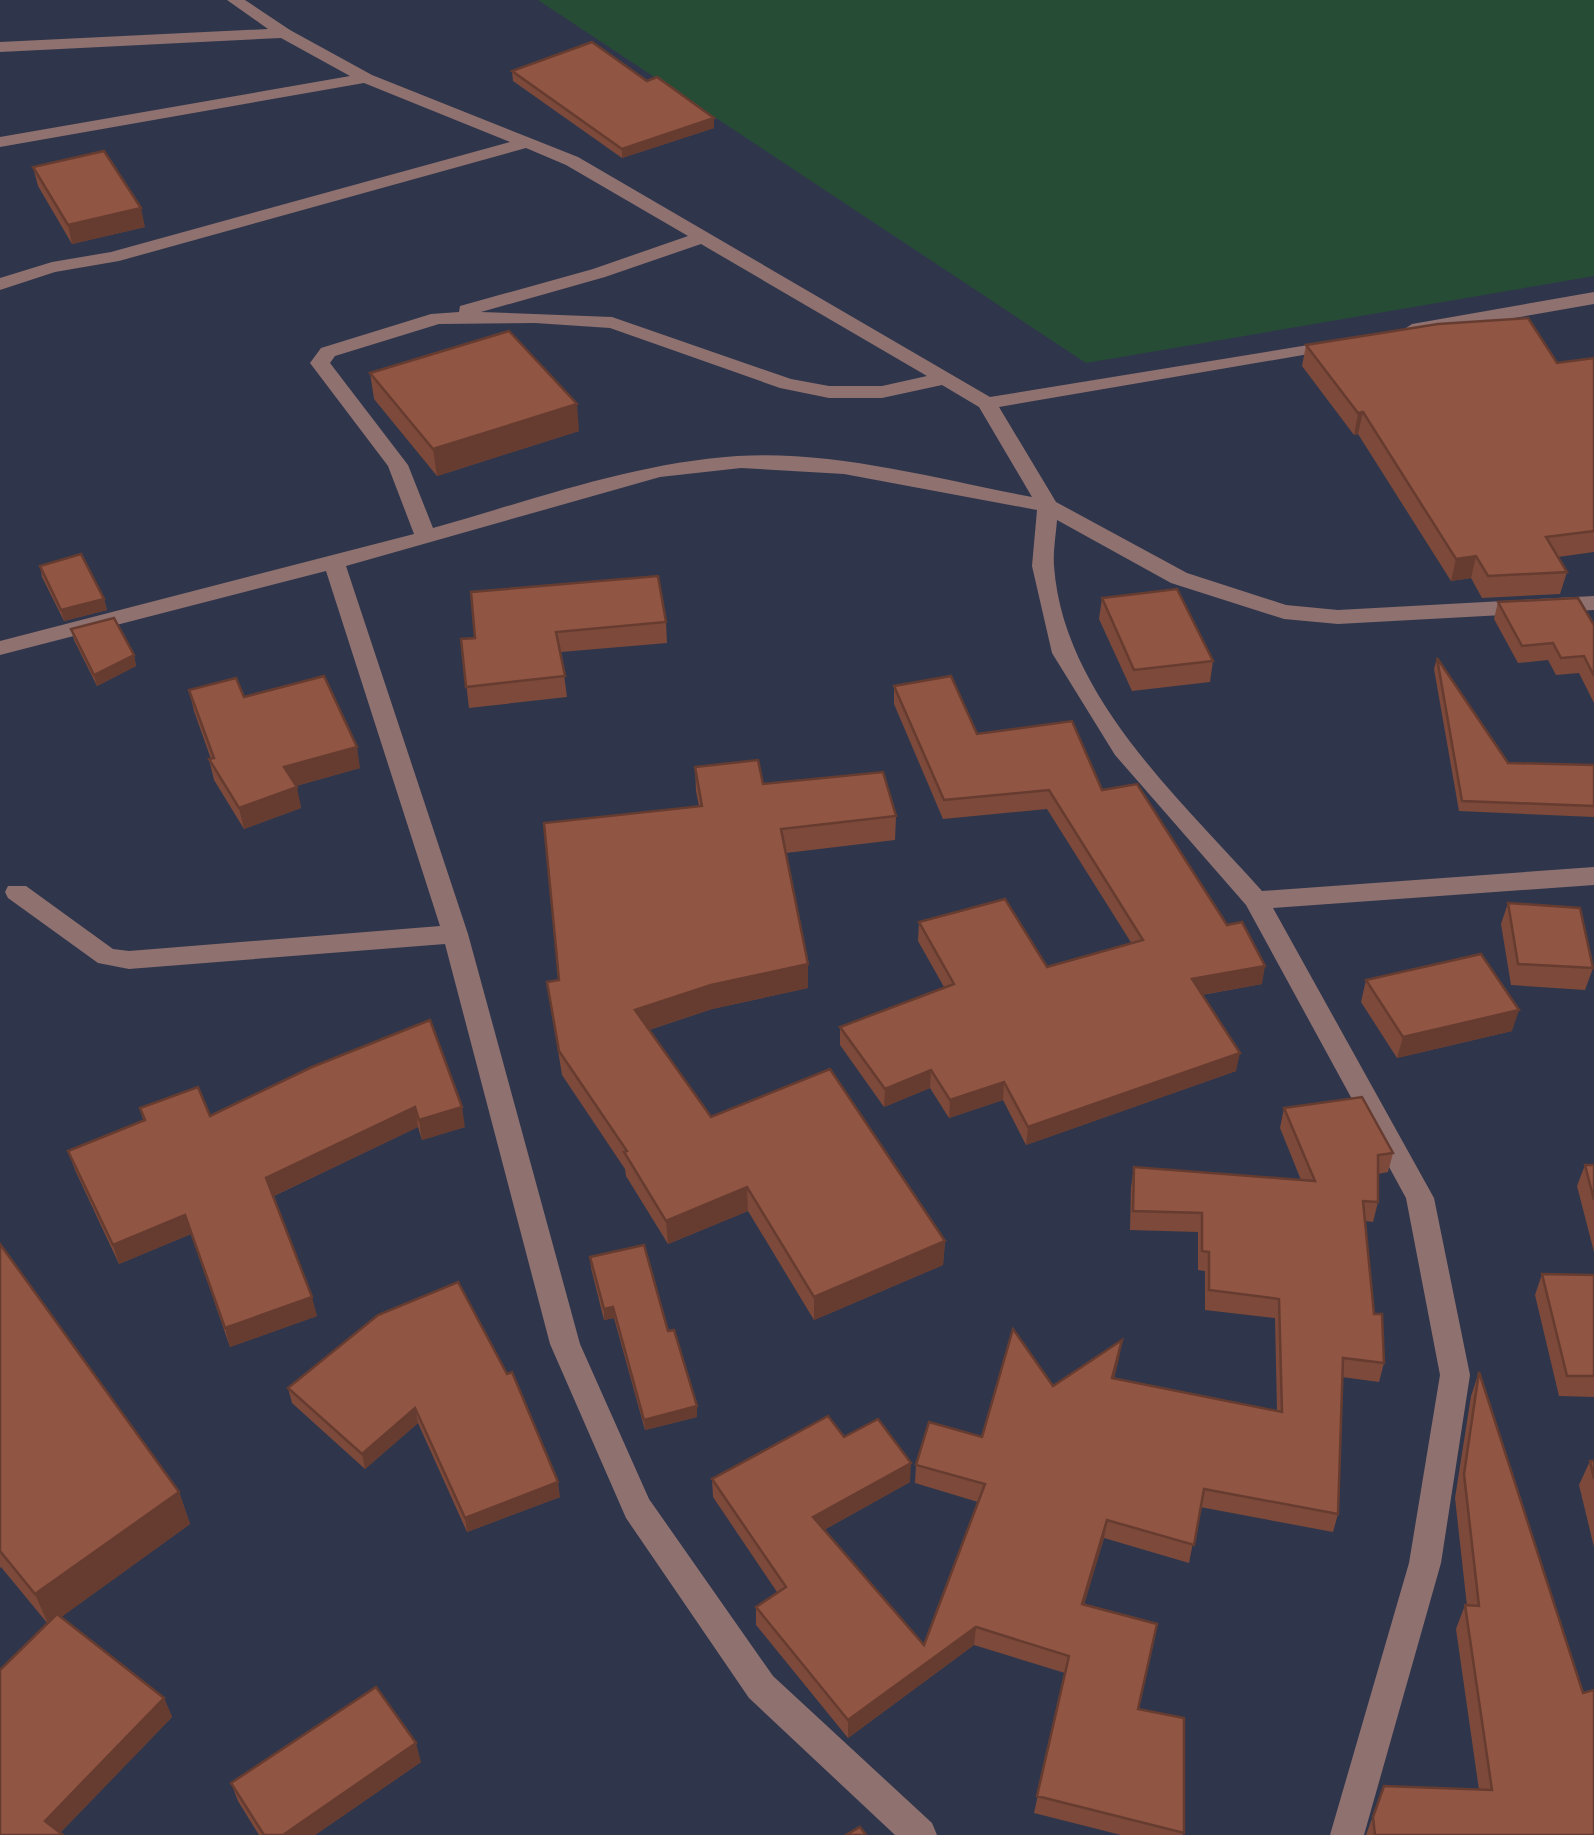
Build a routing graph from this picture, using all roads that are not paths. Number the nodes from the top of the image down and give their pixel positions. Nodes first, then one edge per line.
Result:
1 (235, 0) edge
2 (284, 33) junction
3 (0, 48) edge
4 (366, 78) junction
5 (0, 142) edge
6 (530, 142) junction
7 (704, 236) junction
8 (0, 284) edge
9 (1594, 298) edge
10 (438, 318) junction
11 (1398, 332) edge
12 (1359, 339) edge
13 (947, 378) junction
14 (987, 404) junction
15 (1048, 506) junction
16 (426, 537) junction
17 (334, 563) junction
18 (1594, 603) edge
19 (0, 648) edge
20 (1594, 876) edge
21 (17, 892) dead end
22 (1256, 900) junction
23 (455, 934) junction
24 (920, 1835) edge
25 (1346, 1835) edge

1 - 2 street
2 - 3 street
2 - 4 street
4 - 5 street
4 - 6 street
6 - 7 street
6 - 8 street
7 - 10 street
7 - 13 street
9 - 11 street
10 - 13 street
10 - 16 street
12 - 14 street
13 - 14 street
14 - 15 street
15 - 16 street
15 - 18 street
15 - 22 street
16 - 17 street
17 - 19 street
17 - 23 street
20 - 22 street
21 - 23 street
22 - 25 street
23 - 24 street

